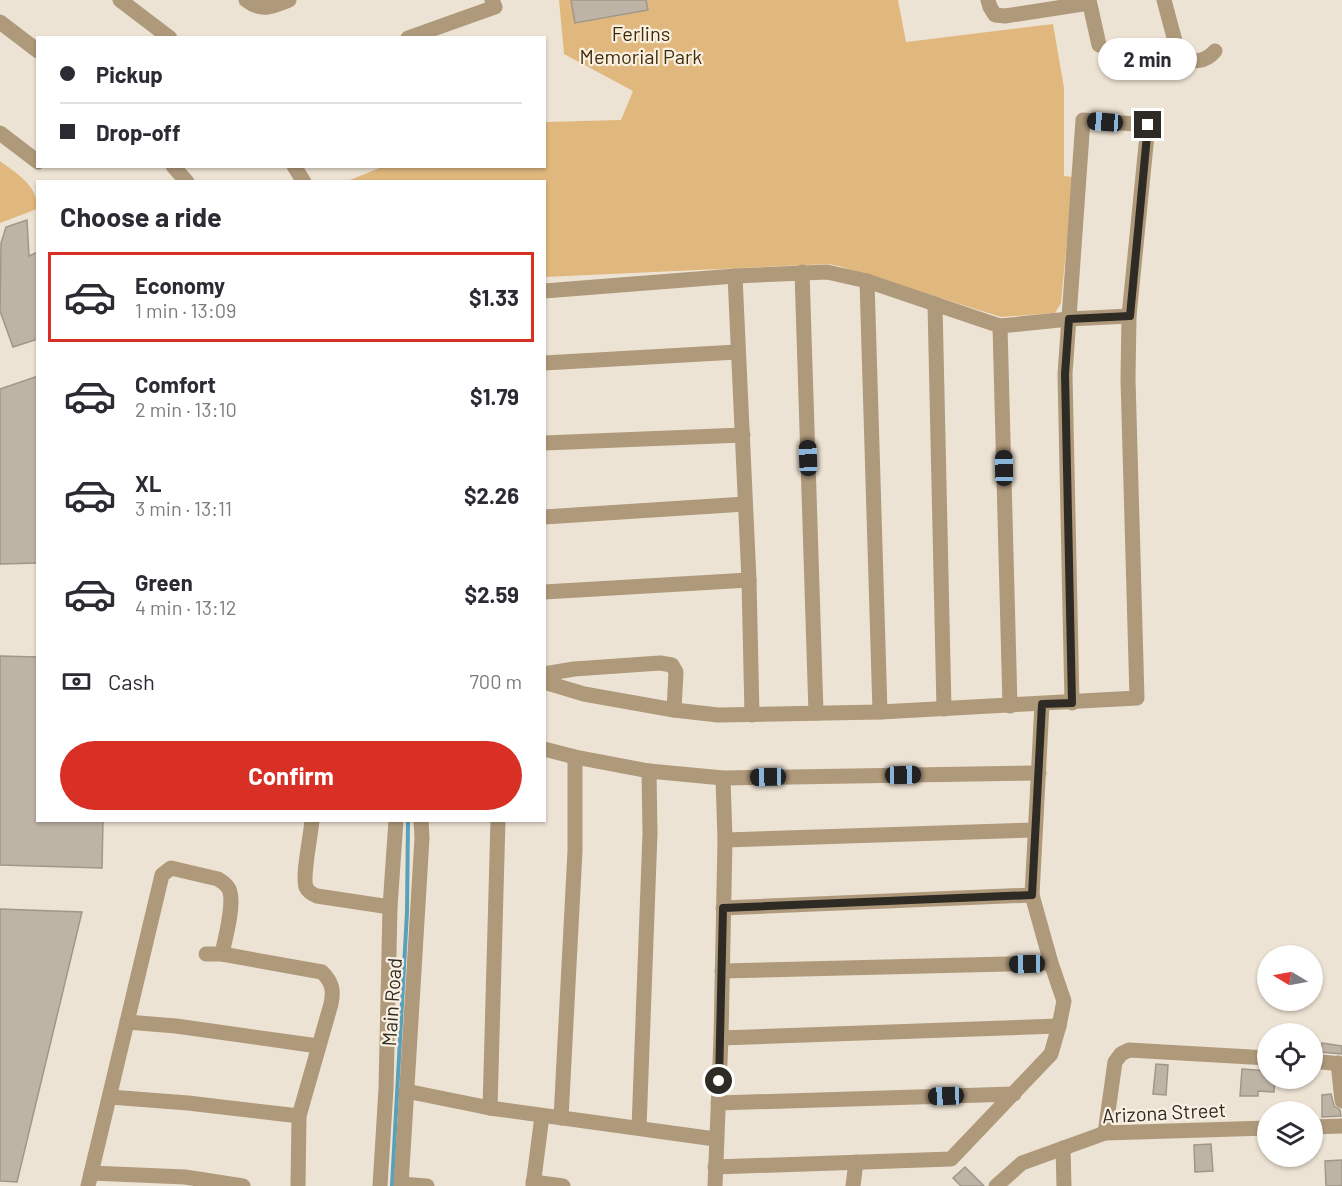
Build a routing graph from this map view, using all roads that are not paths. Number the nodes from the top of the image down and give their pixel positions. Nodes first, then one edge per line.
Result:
1 (120, 0) edge
2 (246, 0) edge
3 (289, 0) edge
4 (492, 0) edge
5 (988, 0) edge
6 (1164, 0) edge
7 (1089, 1) edge
8 (0, 22) edge
9 (167, 36) edge
10 (414, 36) edge
11 (1099, 45) dead end
12 (36, 49) edge
13 (1215, 51) dead end
14 (0, 133) edge
15 (36, 160) edge
16 (175, 168) edge
17 (185, 180) edge
18 (802, 272) junction
19 (735, 276) junction
20 (867, 281) junction
21 (546, 291) edge
22 (935, 304) junction
23 (1130, 316) junction
24 (1069, 319) junction
25 (1000, 326) junction
26 (738, 352) junction
27 (546, 363) edge
28 (743, 435) junction
29 (546, 443) edge
30 (745, 504) junction
31 (546, 517) edge
32 (749, 580) junction
33 (546, 592) edge
34 (546, 675) edge
35 (546, 683) edge
36 (1072, 703) junction
37 (1042, 704) junction
38 (1011, 706) junction
39 (944, 709) junction
40 (674, 710) junction
41 (880, 712) junction
42 (816, 713) junction
43 (752, 715) junction
44 (546, 750) edge
45 (575, 757) junction
46 (650, 771) junction
47 (1039, 773) junction
48 (723, 778) junction
49 (312, 822) edge
50 (396, 822) edge
51 (421, 822) edge
52 (498, 822) edge
53 (1035, 830) junction
54 (725, 840) junction
55 (1032, 895) junction
56 (390, 907) junction
57 (723, 908) junction
58 (206, 954) dead end
59 (222, 954) junction
60 (1051, 963) junction
61 (722, 971) junction
62 (127, 1022) junction
63 (1059, 1026) junction
64 (721, 1038) junction
65 (318, 1046) junction
66 (1257, 1057) edge
67 (1323, 1062) edge
68 (1340, 1064) edge
69 (406, 1091) junction
70 (1014, 1094) junction
71 (110, 1097) junction
72 (1342, 1101) edge
73 (718, 1103) junction
74 (490, 1108) junction
75 (299, 1116) junction
76 (542, 1116) junction
77 (561, 1118) junction
78 (1342, 1126) edge
79 (1323, 1127) edge
80 (639, 1128) junction
81 (1257, 1128) edge
82 (1105, 1133) junction
83 (715, 1139) junction
84 (1063, 1148) junction
85 (856, 1162) junction
86 (715, 1167) junction
87 (90, 1179) edge
88 (533, 1184) edge
89 (1000, 1184) edge
90 (401, 1185) edge
91 (243, 1186) edge
92 (298, 1186) edge
93 (380, 1186) edge
94 (427, 1186) edge
95 (563, 1186) edge
96 (715, 1186) edge
97 (853, 1186) edge
98 (1064, 1186) edge

1 - 9 street
2 - 3 street
4 - 10 street
5 - 7 street
6 - 13 street
7 - 11 street
8 - 12 street
14 - 15 street
16 - 17 street
18 - 19 street
18 - 20 street
18 - 42 street
19 - 21 street
19 - 26 street
20 - 22 street
20 - 41 street
22 - 25 street
22 - 39 street
23 - 24 street
23 - 24 street
23 - 36 street
24 - 25 street
24 - 36 street
25 - 38 street
26 - 27 street
26 - 28 street
28 - 29 street
28 - 30 street
30 - 31 street
30 - 32 street
32 - 33 street
32 - 43 street
34 - 40 street
35 - 40 street
36 - 37 street
37 - 38 street
37 - 47 street
38 - 39 street
39 - 41 street
40 - 43 street
41 - 42 street
42 - 43 street
44 - 45 street
45 - 46 street
45 - 77 street
46 - 48 street
46 - 80 street
47 - 48 street
47 - 53 street
48 - 54 street
49 - 56 street
50 - 56 street, Main Road
51 - 69 street, Main Road
52 - 74 street
53 - 54 street
53 - 55 street
54 - 57 street
55 - 57 street
55 - 60 street
56 - 93 street, Main Road
57 - 61 street
58 - 59 street
59 - 62 street
59 - 65 street
60 - 61 street
60 - 63 street
61 - 64 street
62 - 65 street
62 - 71 street
63 - 64 street
63 - 70 street
64 - 73 street
65 - 75 street
66 - 82 street
67 - 68 street
68 - 72 street
69 - 74 street
69 - 90 street, Main Road
70 - 73 street
70 - 85 street
71 - 75 street
71 - 87 street
73 - 83 street
74 - 76 street
75 - 92 street
76 - 77 street
76 - 88 street
77 - 80 street
78 - 79 street
80 - 83 street
81 - 82 street, Arizona Street
82 - 84 street, Arizona Street
83 - 86 street
84 - 89 street, Arizona Street
84 - 98 street
85 - 86 street
85 - 97 street
86 - 96 street
87 - 91 street
88 - 95 street
90 - 94 street

